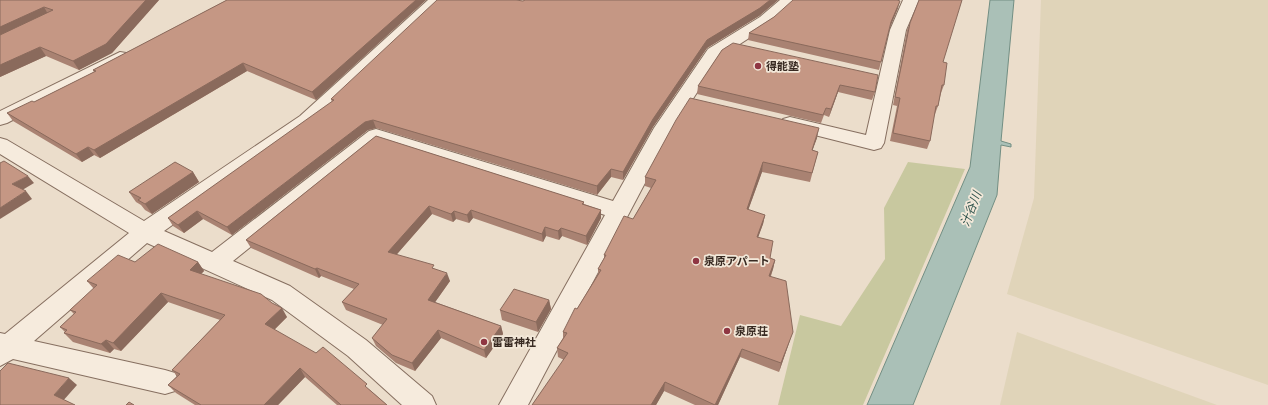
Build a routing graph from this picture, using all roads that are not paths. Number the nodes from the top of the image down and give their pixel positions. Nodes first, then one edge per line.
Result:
1 (438, 0) edge
2 (790, 0) edge
3 (905, 2) edge
4 (728, 43) junction
5 (751, 48) edge
6 (133, 50) edge
7 (0, 119) edge
8 (776, 119) edge
9 (0, 146) edge
10 (619, 211) junction
11 (145, 232) junction
12 (214, 263) junction
13 (3, 348) edge
14 (165, 382) dead end
15 (422, 405) edge
16 (513, 405) edge

1 - 11 street
2 - 4 street
3 - 8 street
4 - 5 street
4 - 10 street
6 - 7 street
9 - 11 street
10 - 12 street
10 - 16 street
11 - 12 street
11 - 13 street
12 - 15 street
13 - 14 street

